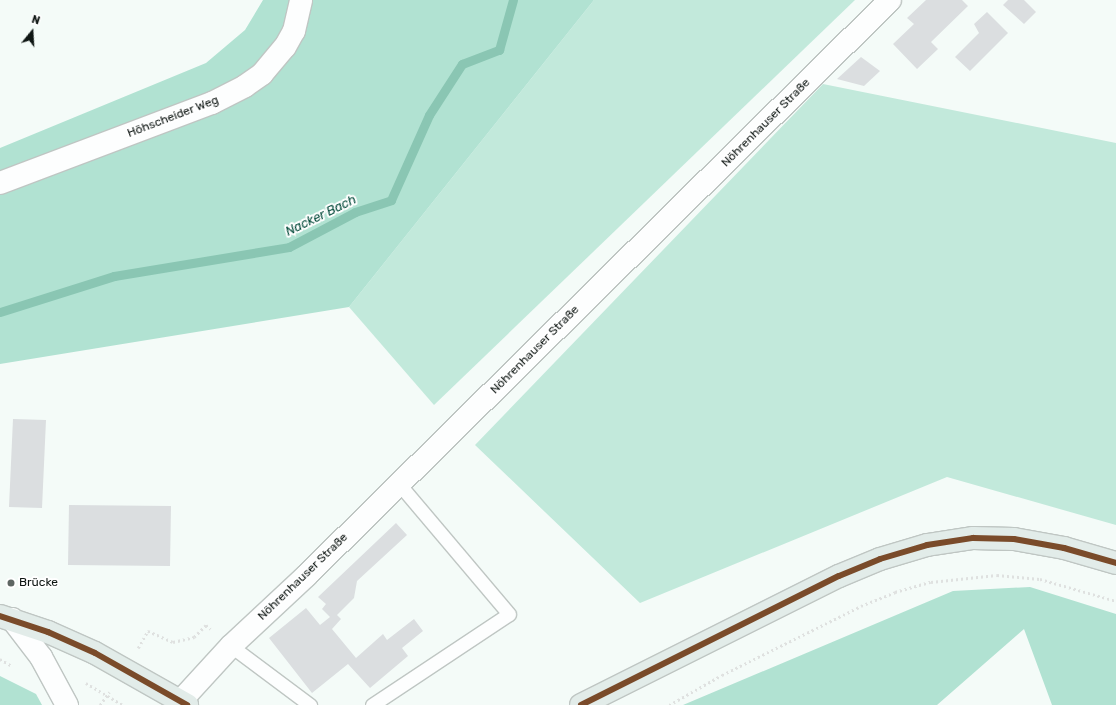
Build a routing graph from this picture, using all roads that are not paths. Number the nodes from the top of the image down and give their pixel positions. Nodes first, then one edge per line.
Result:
1 (301, 0) edge
2 (890, 0) edge
3 (0, 183) edge
4 (399, 484) junction
5 (1116, 563) edge
6 (6, 618) edge
7 (231, 646) junction
8 (182, 704) edge
9 (67, 705) edge
10 (310, 705) edge
11 (372, 705) edge
12 (581, 705) edge

1 - 3 street, Höhscheider Weg
2 - 4 street, Nöhrenhauser Straße
4 - 7 street, Nöhrenhauser Straße
4 - 11 lane
5 - 12 main road
6 - 8 main road
6 - 9 street
7 - 8 street, Nöhrenhauser Straße
7 - 10 lane

